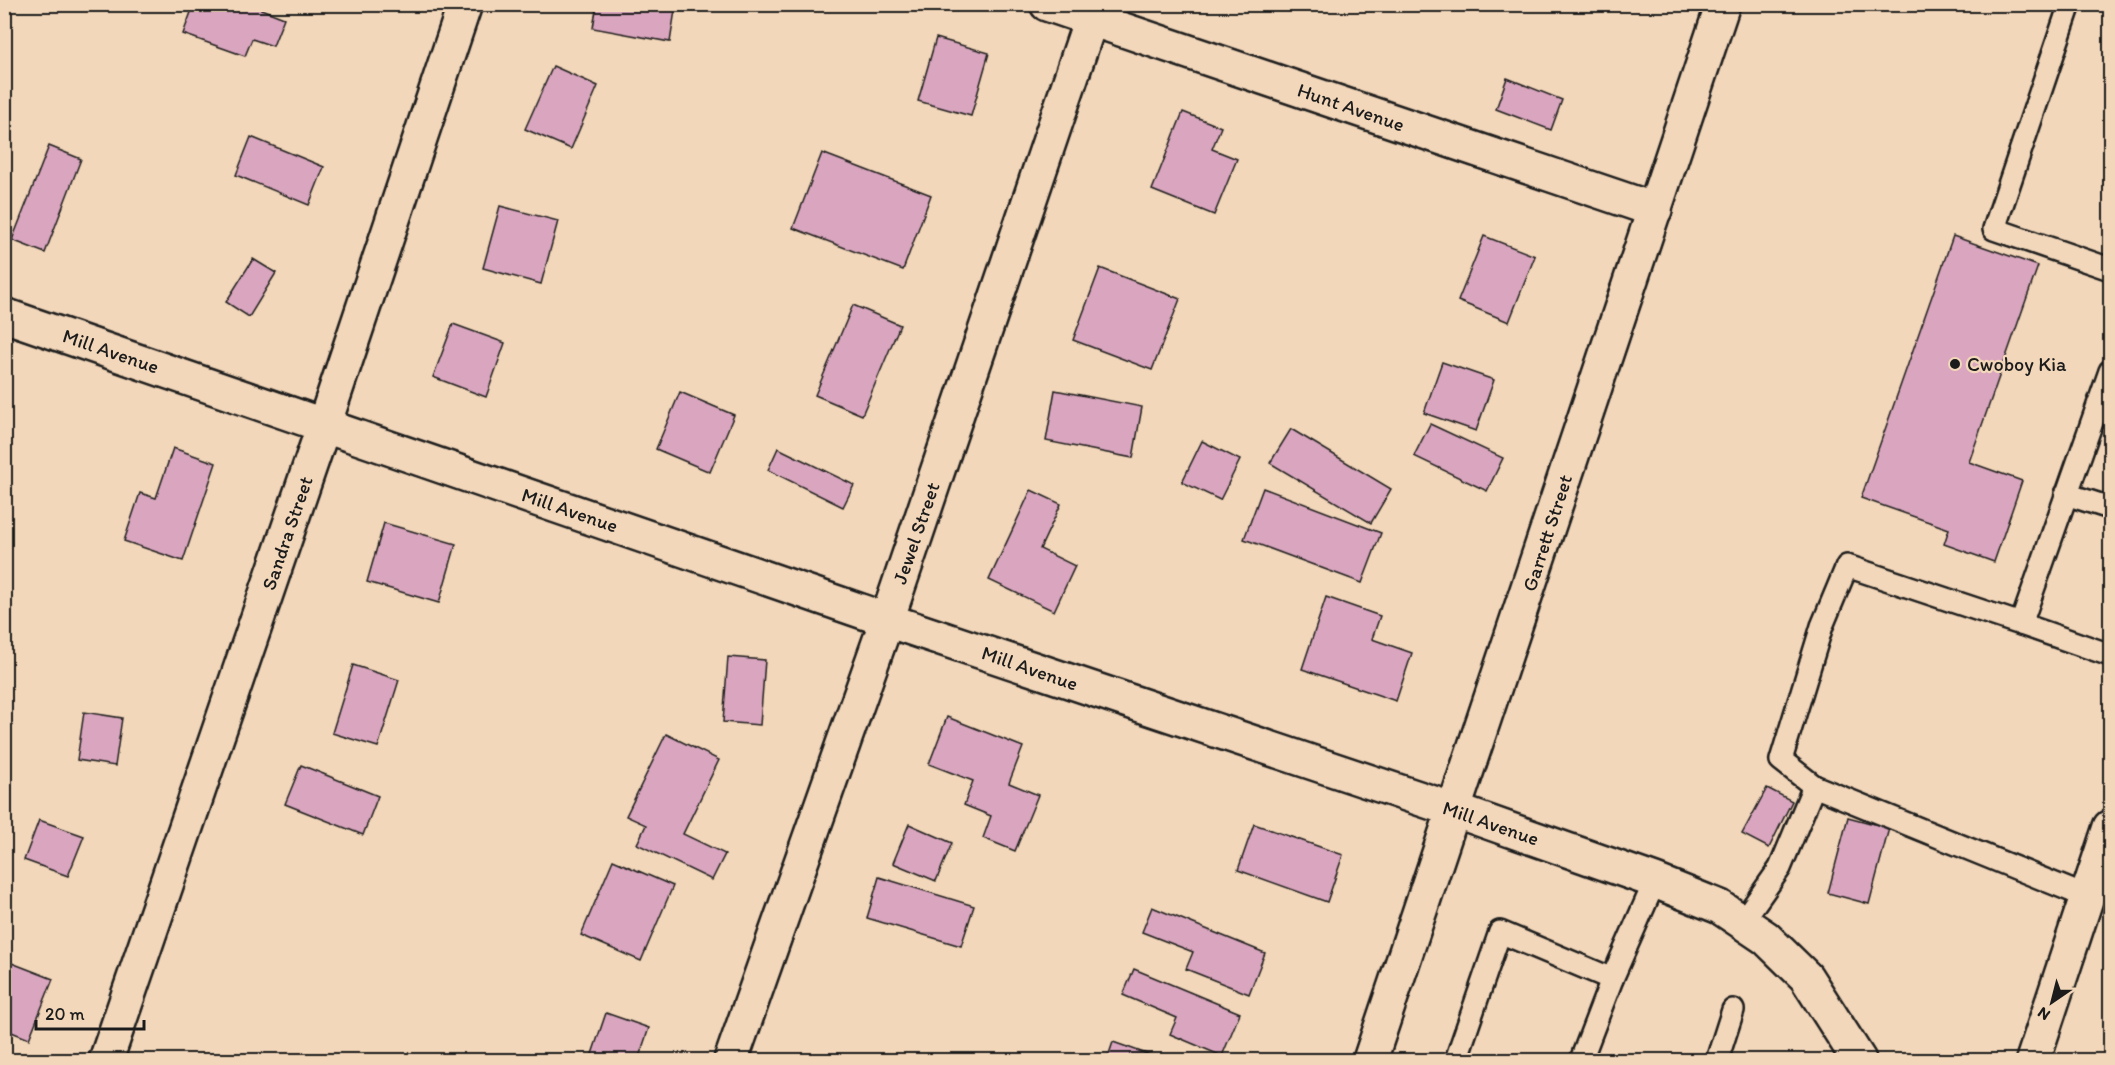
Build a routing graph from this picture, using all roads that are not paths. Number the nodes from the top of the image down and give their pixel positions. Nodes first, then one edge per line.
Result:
1 (465, 4) edge
2 (1047, 4) edge
3 (1723, 4) edge
4 (2070, 4) edge
5 (1093, 12) edge
6 (1655, 210) junction
7 (2110, 269) edge
8 (4, 315) edge
9 (2110, 370) edge
10 (324, 425) junction
11 (2066, 494) junction
12 (2110, 508) edge
13 (887, 620) junction
14 (2021, 624) junction
15 (2110, 655) edge
16 (1814, 786) junction
17 (1454, 810) junction
18 (2110, 827) edge
19 (1654, 881) junction
20 (2087, 897) junction
21 (1742, 922) junction
22 (1612, 979) junction
23 (1733, 1010) dead end
24 (106, 1060) edge
25 (731, 1060) edge
26 (1370, 1060) edge
27 (1456, 1060) edge
28 (1581, 1060) edge
29 (1717, 1060) edge
30 (1859, 1060) edge
31 (2033, 1060) edge

1 - 10 street, Sandra Street
2 - 5 street, Hunt Avenue
3 - 6 street, Garrett Street
4 - 7 lane
5 - 6 street, Hunt Avenue
5 - 13 street, Jewel Street
6 - 17 street, Garrett Street
8 - 10 street, Mill Avenue
9 - 11 lane
10 - 13 street, Mill Avenue
10 - 24 street, Sandra Street
11 - 12 lane
11 - 14 lane
13 - 17 street, Mill Avenue
13 - 25 street, Jewel Street
14 - 15 lane
14 - 16 lane
16 - 20 lane
16 - 21 lane
17 - 19 street, Mill Avenue
17 - 26 street, Garrett Street
18 - 20 street
19 - 21 street, Mill Avenue
19 - 22 lane
20 - 31 street
21 - 30 street, Mill Avenue
22 - 27 lane
22 - 28 lane
23 - 29 lane

